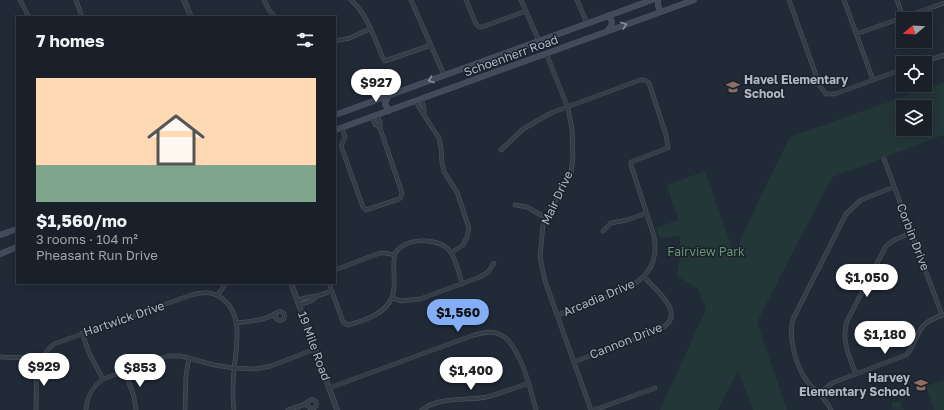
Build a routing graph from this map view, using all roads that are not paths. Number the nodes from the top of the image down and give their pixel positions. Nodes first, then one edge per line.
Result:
1 (20, 0) edge
2 (76, 0) edge
3 (184, 0) edge
4 (264, 0) edge
5 (351, 0) edge
6 (411, 0) edge
7 (466, 0) edge
8 (521, 0) edge
9 (577, 0) edge
10 (652, 0) edge
11 (658, 0) edge
12 (694, 0) edge
13 (789, 0) edge
14 (844, 0) edge
15 (897, 0) edge
16 (944, 3) edge
17 (526, 11) junction
18 (661, 12) junction
19 (902, 12) edge
20 (918, 12) edge
21 (28, 16) edge
22 (82, 16) edge
23 (191, 16) edge
24 (274, 16) edge
25 (609, 16) junction
26 (896, 20) edge
27 (587, 23) junction
28 (370, 29) junction
29 (606, 32) junction
30 (856, 34) junction
31 (336, 41) edge
32 (539, 41) junction
33 (431, 45) junction
34 (546, 53) junction
35 (944, 55) edge
36 (932, 59) edge
37 (896, 72) edge
38 (444, 75) junction
39 (873, 80) junction
40 (388, 96) junction
41 (419, 100) junction
42 (568, 108) junction
43 (388, 111) junction
44 (336, 115) edge
45 (375, 116) junction
46 (342, 128) junction
47 (336, 130) edge
48 (501, 150) dead end
49 (884, 159) dead end
50 (894, 187) junction
51 (515, 205) dead end
52 (647, 213) junction
53 (546, 218) junction
54 (16, 229) edge
55 (603, 231) dead end
56 (911, 233) junction
57 (0, 235) edge
58 (16, 247) edge
59 (451, 253) junction
60 (0, 254) edge
61 (395, 255) junction
62 (494, 263) dead end
63 (336, 270) edge
64 (644, 277) junction
65 (225, 284) edge
66 (291, 284) edge
67 (329, 284) edge
68 (462, 284) junction
69 (332, 291) junction
70 (218, 295) junction
71 (392, 298) junction
72 (299, 303) junction
73 (276, 313) junction
74 (557, 315) junction
75 (943, 315) edge
76 (272, 316) junction
77 (277, 318) junction
78 (236, 322) junction
79 (82, 333) junction
80 (315, 349) junction
81 (0, 357) edge
82 (189, 358) junction
83 (39, 362) junction
84 (574, 362) junction
85 (234, 368) junction
86 (125, 371) junction
87 (856, 374) junction
88 (103, 379) junction
89 (528, 383) junction
90 (329, 388) junction
91 (655, 388) dead end
92 (820, 393) junction
93 (308, 402) junction
94 (303, 405) junction
95 (308, 407) junction
96 (36, 410) edge
97 (86, 410) edge
98 (136, 410) edge
99 (185, 410) edge
100 (234, 410) edge
101 (288, 410) edge
102 (337, 410) edge
103 (422, 410) edge
104 (536, 410) edge
105 (591, 410) edge
106 (594, 410) edge
107 (831, 410) edge

1 - 21 street
2 - 22 street
3 - 23 street
4 - 24 street
5 - 28 street
6 - 33 street
7 - 17 street
8 - 17 street
9 - 27 street
10 - 25 main road, Schoenherr Road
11 - 18 main road
12 - 18 main road, Schoenherr Road
13 - 39 street
14 - 30 street
15 - 19 street
16 - 20 street
17 - 32 street
29 -> 18 main road, Schoenherr Road
25 - 27 main road, Schoenherr Road
25 - 29 main road
26 - 30 street
27 - 32 main road, Schoenherr Road
28 - 31 street
28 - 33 street
29 - 34 main road, Schoenherr Road
30 - 39 street
32 - 38 main road, Schoenherr Road
33 - 38 street
34 - 41 main road, Schoenherr Road
34 - 42 street, Mair Drive
35 - 36 street
37 - 39 street
38 -> 40 main road, Schoenherr Road
40 - 43 main road
40 - 44 main road, Schoenherr Road
41 - 43 main road, Schoenherr Road
41 - 59 street
42 - 48 street
42 - 52 street, Arcadia Drive
42 - 53 street, Mair Drive
43 - 45 main road, Schoenherr Road
45 - 46 main road, Schoenherr Road
45 - 46 street
46 - 47 main road, Schoenherr Road
49 - 50 street, Corbin Drive
50 - 56 street, Corbin Drive
50 - 92 street
51 - 53 street
52 - 55 street
52 - 64 street, Arcadia Drive
53 - 74 street, Mair Drive
54 - 57 main road
56 - 75 street, Corbin Drive
56 - 87 street
58 - 60 main road
59 - 61 street
59 - 68 street
61 - 63 street
61 - 71 street
62 - 68 street
64 - 74 street, Arcadia Drive
64 - 84 street, Cannon Drive
65 - 70 street
66 - 72 street, 19 Mile Road
67 - 69 street
68 - 71 street
69 - 71 street
69 - 72 street
70 - 78 street
70 - 79 street, Hartwick Drive
72 - 80 street, 19 Mile Road
73 - 76 street
73 - 77 street
73 - 77 street
74 - 84 street, Mair Drive
75 - 87 street
76 - 77 street
76 - 78 street
78 - 85 street
79 - 83 street, Hartwick Drive
79 - 88 street
80 - 85 street
80 - 90 street, 19 Mile Road
81 - 83 street
82 - 85 street
82 - 86 street
82 - 99 street
83 - 96 street
84 - 105 street, Mair Drive
85 - 100 street
86 - 88 street
86 - 98 street
87 - 92 street
88 - 97 street
89 - 90 street
89 - 103 street
89 - 104 street
90 - 102 street, 19 Mile Road
91 - 106 street
92 - 107 street
93 - 94 street
93 - 95 street
93 - 95 street
94 - 95 street
94 - 101 street

